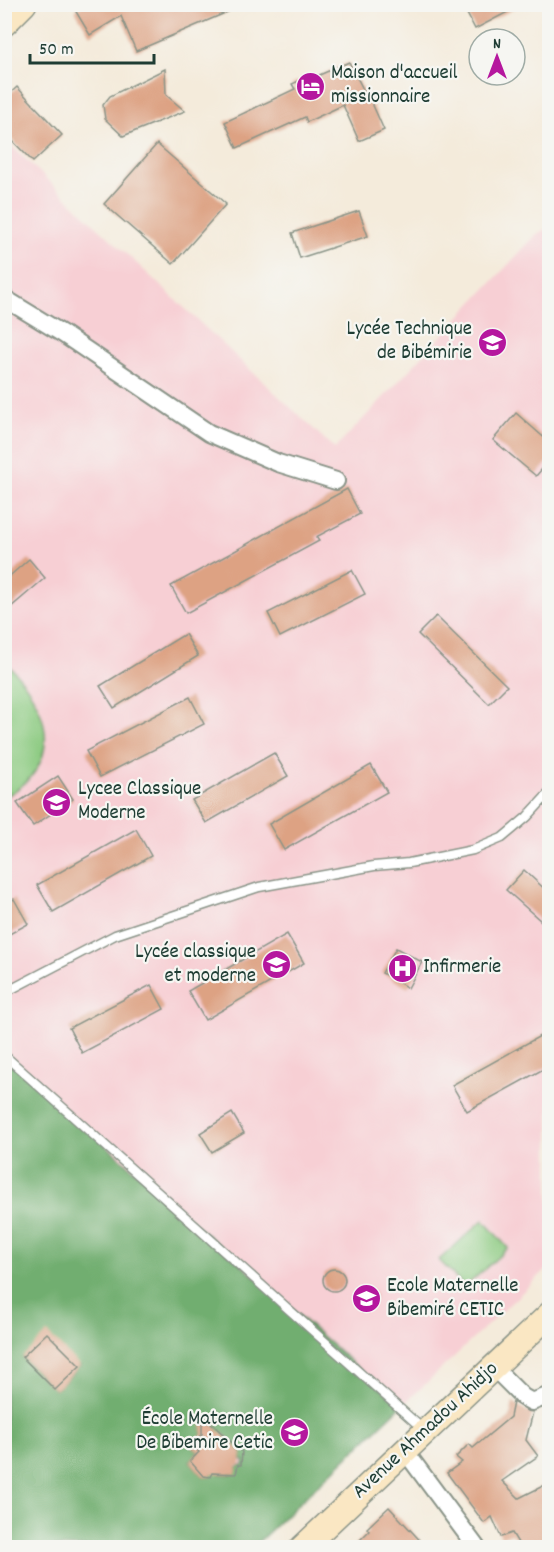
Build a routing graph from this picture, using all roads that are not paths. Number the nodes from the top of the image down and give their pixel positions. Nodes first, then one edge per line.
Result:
1 (24, 4) edge
2 (4, 24) edge
3 (4, 298) edge
4 (336, 481) dead end
5 (549, 792) edge
6 (4, 993) edge
7 (4, 1055) edge
8 (549, 1314) edge
9 (493, 1367) junction
10 (547, 1400) edge
11 (426, 1431) junction
12 (405, 1450) junction
13 (302, 1548) edge
14 (477, 1548) edge

1 - 2 main road
3 - 4 street
5 - 6 lane
7 - 11 lane
8 - 9 main road, Avenue Ahmadou Ahidjo
9 - 10 street
9 - 11 main road, Avenue Ahmadou Ahidjo
11 - 12 main road, Avenue Ahmadou Ahidjo
12 - 13 main road, Avenue Ahmadou Ahidjo
12 - 14 street

